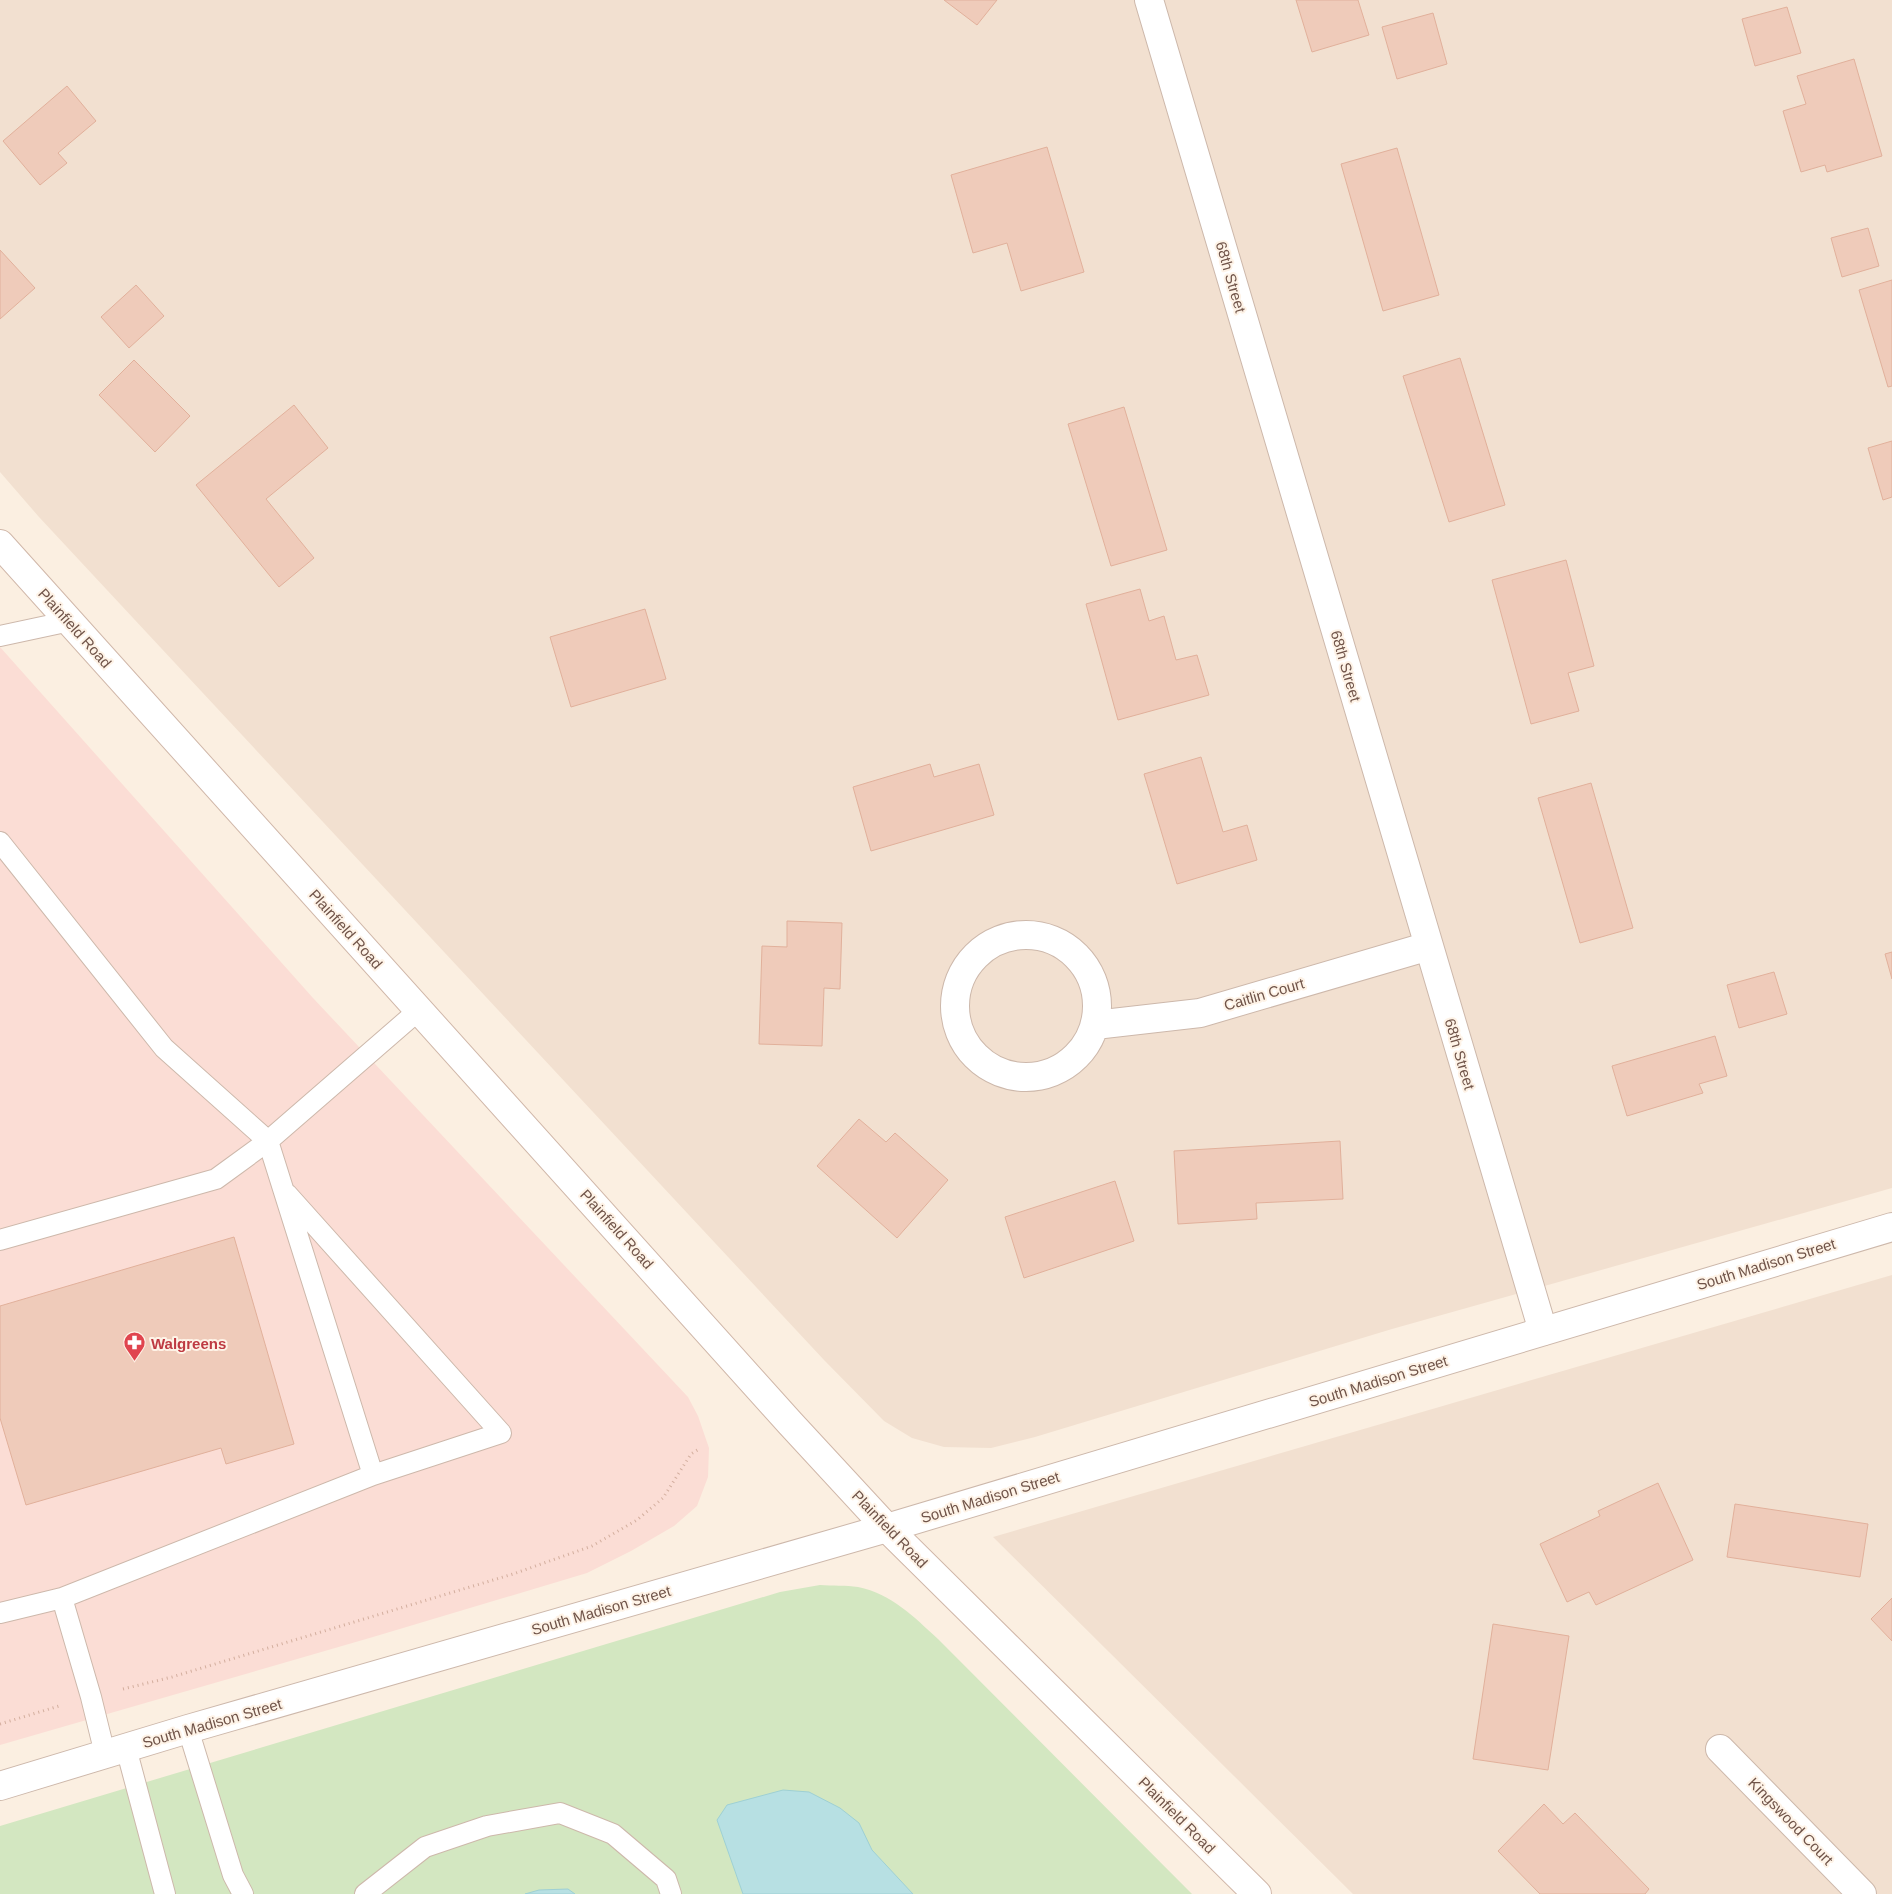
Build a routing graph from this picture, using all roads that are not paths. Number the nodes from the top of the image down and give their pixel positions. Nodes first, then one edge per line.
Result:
1 (1149, 0) edge
2 (0, 544) edge
3 (70, 621) junction
4 (0, 636) edge
5 (0, 842) edge
6 (1428, 946) junction
7 (419, 1010) junction
8 (1095, 1025) junction
9 (268, 1142) junction
10 (283, 1189) junction
11 (1892, 1227) edge
12 (0, 1240) edge
13 (1542, 1331) junction
14 (373, 1475) junction
15 (887, 1528) junction
16 (62, 1598) junction
17 (1, 1611) edge
18 (188, 1729) junction
19 (1720, 1749) dead end
20 (115, 1751) junction
21 (0, 1786) edge
22 (165, 1894) edge
23 (243, 1894) edge
24 (365, 1894) edge
25 (671, 1894) edge
26 (1257, 1894) edge
27 (1862, 1894) edge

1 - 6 street, 68th Street
2 - 3 street, Plainfield Road
3 - 4 lane
3 - 7 street, Plainfield Road
5 - 9 lane
6 - 8 street, Caitlin Court
6 - 13 street, 68th Street
7 - 9 lane
7 - 15 street, Plainfield Road
8 - 8 street
9 - 10 lane
9 - 12 lane
10 - 14 lane
10 - 14 lane
11 - 13 street, South Madison Street
13 - 15 street, South Madison Street
14 - 16 lane
15 - 18 street, South Madison Street
15 - 26 street, Plainfield Road
16 - 17 lane
16 - 20 lane
18 - 20 street, South Madison Street
18 - 23 lane
19 - 27 street, Kingswood Court
20 - 21 street, South Madison Street
20 - 22 lane
24 - 25 lane

